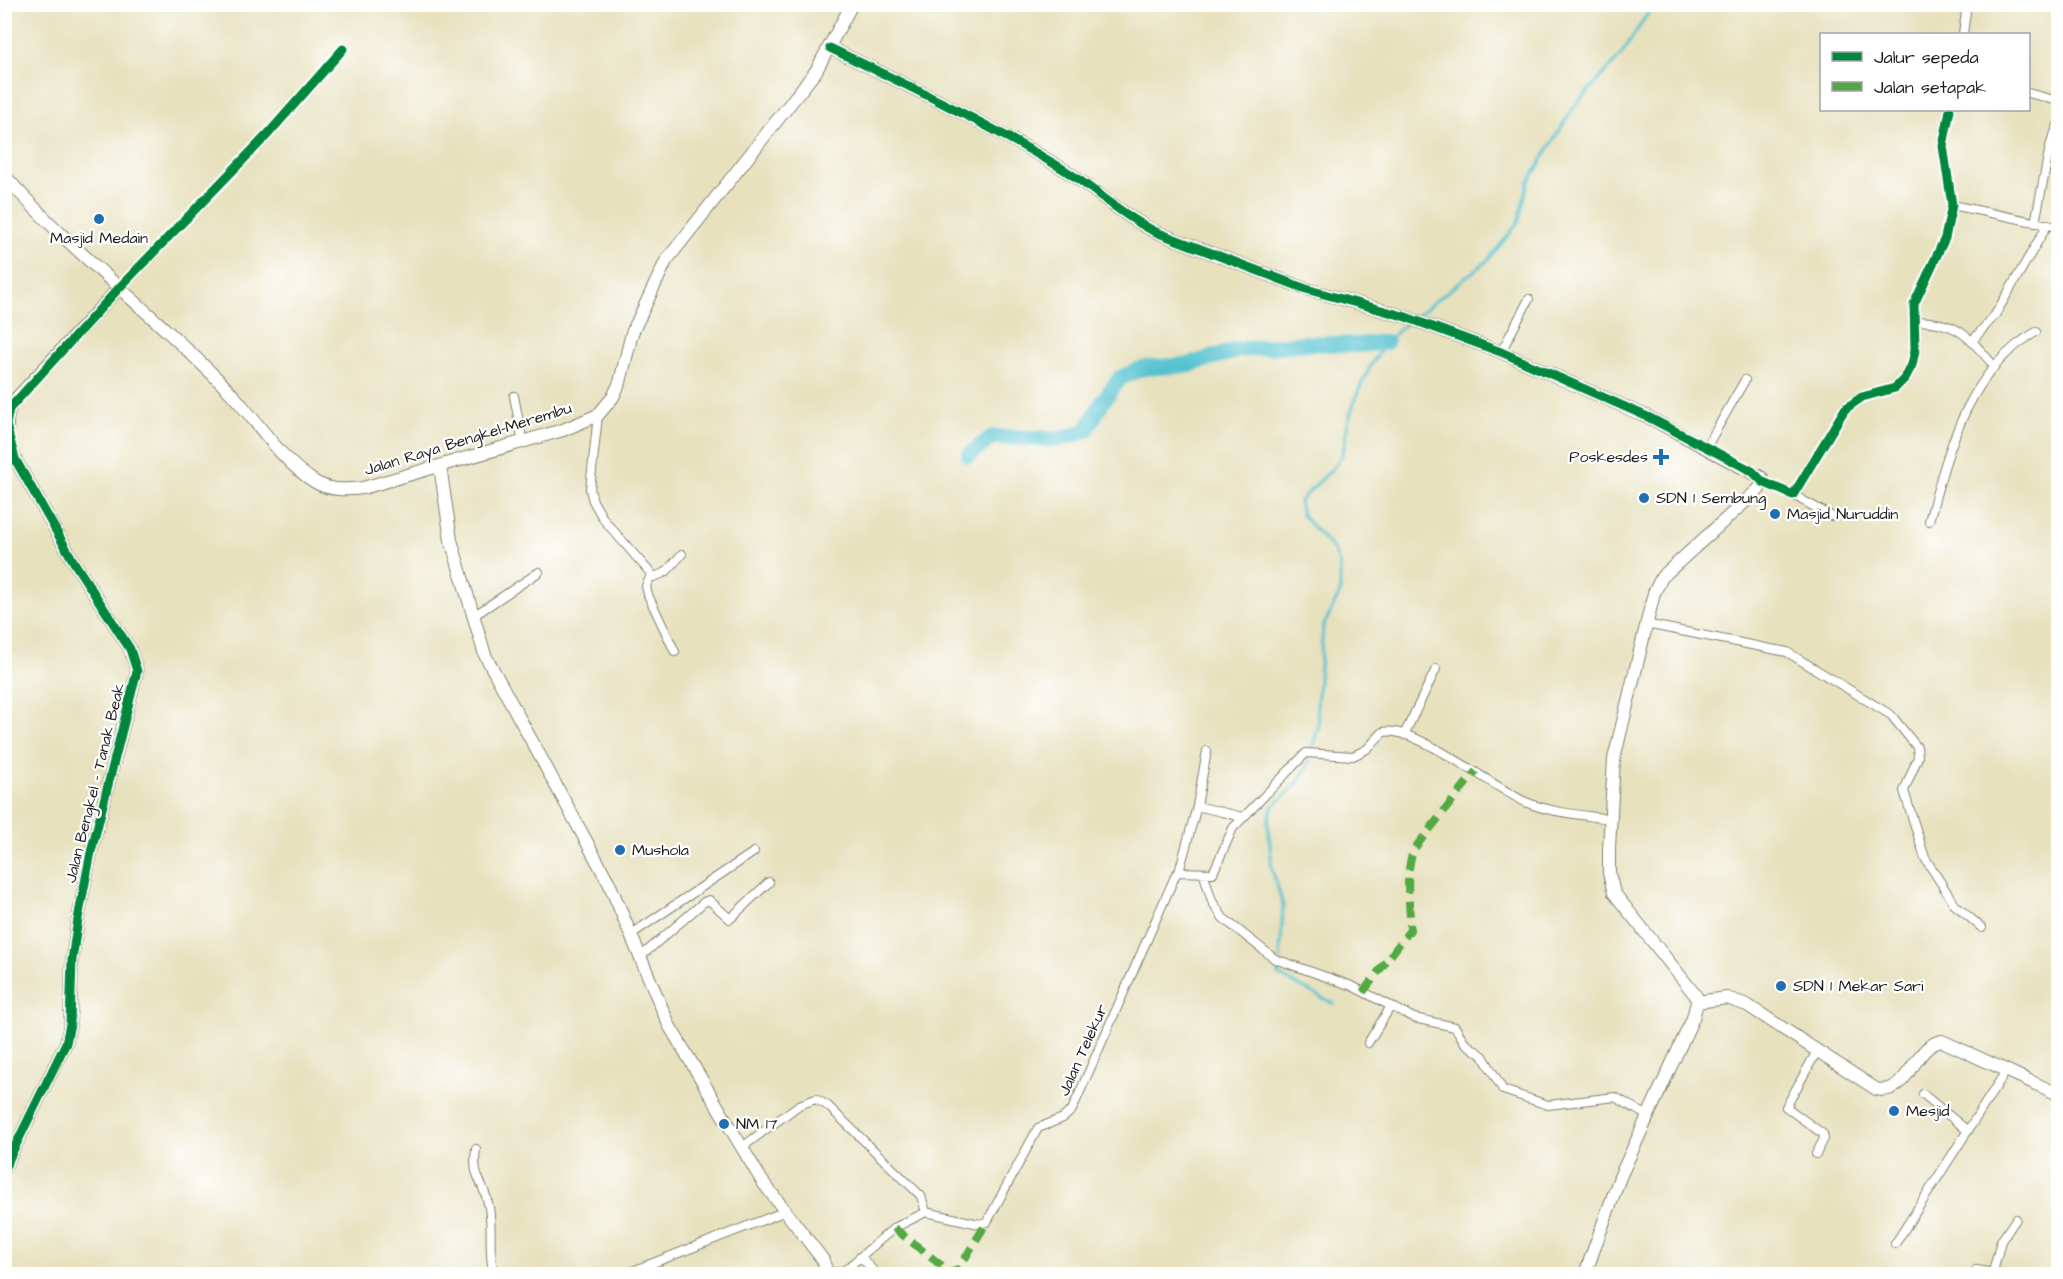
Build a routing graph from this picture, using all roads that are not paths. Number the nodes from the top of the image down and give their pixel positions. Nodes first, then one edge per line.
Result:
1 (852, 4) edge
2 (1967, 4) edge
3 (1963, 33) edge
4 (830, 48) junction
5 (344, 49) dead end
6 (2030, 94) edge
7 (2058, 101) edge
8 (1950, 111) edge
9 (2058, 125) edge
10 (4, 175) edge
11 (1952, 205) junction
12 (2035, 223) junction
13 (2048, 224) junction
14 (2058, 227) edge
15 (119, 288) junction
16 (1529, 299) dead end
17 (1914, 321) junction
18 (2036, 332) dead end
19 (1973, 340) junction
20 (1501, 352) junction
21 (1995, 368) junction
22 (1745, 380) dead end
23 (514, 396) dead end
24 (598, 415) junction
25 (523, 443) junction
26 (1707, 446) junction
27 (440, 466) junction
28 (1763, 482) junction
29 (1793, 495) junction
30 (1831, 516) dead end
31 (1929, 521) dead end
32 (682, 554) dead end
33 (539, 572) dead end
34 (651, 575) junction
35 (472, 617) junction
36 (1646, 624) junction
37 (675, 652) dead end
38 (1436, 669) dead end
39 (1404, 735) junction
40 (1207, 751) dead end
41 (1197, 806) junction
42 (1243, 817) junction
43 (1610, 819) junction
44 (754, 852) dead end
45 (1179, 872) junction
46 (1204, 875) junction
47 (769, 882) dead end
48 (1982, 928) dead end
49 (630, 935) junction
50 (639, 958) junction
51 (1697, 1002) junction
52 (1391, 1006) junction
53 (1368, 1043) dead end
54 (1817, 1051) junction
55 (2006, 1071) junction
56 (1923, 1094) dead end
57 (2058, 1094) edge
58 (1646, 1115) junction
59 (1968, 1131) junction
60 (741, 1148) junction
61 (476, 1149) dead end
62 (1816, 1154) dead end
63 (4, 1169) edge
64 (786, 1211) junction
65 (926, 1212) junction
66 (2016, 1219) dead end
67 (1895, 1244) dead end
68 (861, 1257) junction
69 (1976, 1270) dead end
70 (1996, 1274) edge
71 (494, 1275) edge
72 (625, 1275) edge
73 (829, 1275) edge
74 (876, 1275) edge
75 (1585, 1275) edge

1 - 4 street, Jalan Raya Bengkel-Merembu
2 - 3 street
4 - 20 street
4 - 24 street, Jalan Raya Bengkel-Merembu
5 - 15 street
6 - 7 street
8 - 11 street
9 - 12 street
10 - 15 street, Jalan Raya Bengkel-Merembu
11 - 12 street
11 - 17 street
12 - 13 street
13 - 14 street
13 - 19 street
15 - 27 street, Jalan Raya Bengkel-Merembu
15 - 63 street, Jalan Bengkel - Tanak Beak
16 - 20 street
17 - 19 street
17 - 29 street
18 - 21 street
19 - 21 street
20 - 26 street
21 - 31 street
22 - 26 street
23 - 25 street
24 - 25 street, Jalan Raya Bengkel-Merembu
24 - 34 street
25 - 27 street, Jalan Raya Bengkel-Merembu
26 - 28 street
27 - 35 street
28 - 29 street
28 - 36 street
29 - 30 street
32 - 34 street
33 - 35 street
34 - 37 street
35 - 49 street
36 - 43 street
36 - 48 street
38 - 39 street
39 - 42 street
39 - 43 street
40 - 41 street
41 - 42 street
41 - 45 street
42 - 46 street
43 - 51 street
44 - 49 street
45 - 46 street
45 - 65 street, Jalan Telekur
46 - 52 street
47 - 50 street
49 - 50 street
50 - 60 street
51 - 54 street
51 - 58 street
52 - 53 street
52 - 58 street
54 - 55 street
54 - 62 street
55 - 57 street
55 - 59 street
56 - 59 street
58 - 75 street
59 - 67 street
60 - 64 street
60 - 65 street
61 - 71 street
64 - 72 street
64 - 73 street
65 - 68 street
66 - 70 street
68 - 73 street
68 - 74 street
69 - 70 street

